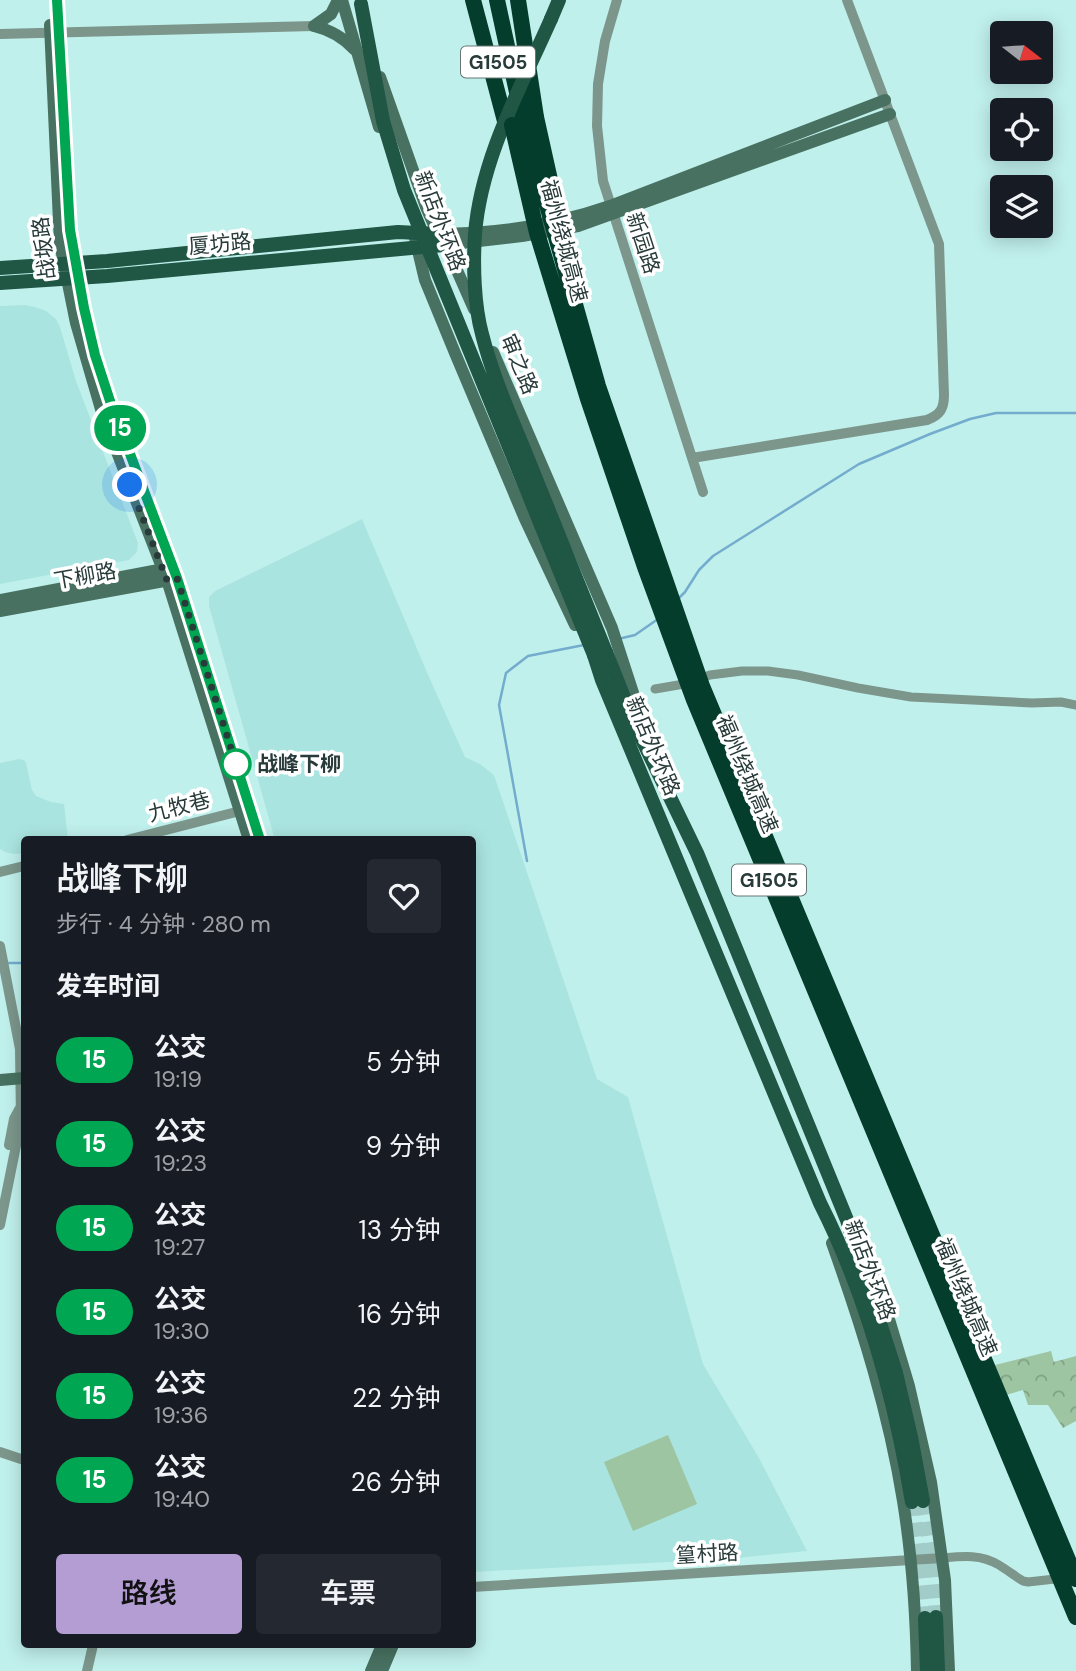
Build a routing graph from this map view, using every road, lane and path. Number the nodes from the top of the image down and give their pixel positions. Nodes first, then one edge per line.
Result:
1 (49, 0) edge
2 (57, 0) edge
3 (340, 0) edge
4 (466, 0) edge
5 (473, 0) edge
6 (484, 0) edge
7 (497, 0) edge
8 (518, 0) edge
9 (559, 0) edge
10 (617, 0) edge
11 (847, 0) edge
12 (359, 1) edge
13 (314, 26) junction
14 (55, 33) junction
15 (0, 34) edge
16 (356, 51) junction
17 (489, 63) junction
18 (885, 100) junction
19 (890, 114) junction
20 (519, 122) junction
21 (612, 210) junction
22 (441, 239) junction
23 (415, 240) junction
24 (69, 263) junction
25 (0, 268) edge
26 (72, 279) junction
27 (0, 283) edge
28 (692, 458) junction
29 (703, 492) dead end
30 (170, 574) junction
31 (0, 600) edge
32 (0, 611) edge
33 (602, 653) junction
34 (655, 689) dead end
35 (1076, 705) edge
36 (240, 811) junction
37 (143, 836) edge
38 (248, 836) edge
39 (259, 836) edge
40 (21, 867) edge
41 (0, 872) edge
42 (1, 951) edge
43 (21, 1062) edge
44 (0, 1072) edge
45 (21, 1075) edge
46 (21, 1075) edge
47 (0, 1080) edge
48 (21, 1092) edge
49 (20, 1108) junction
50 (0, 1189) edge
51 (820, 1203) junction
52 (848, 1220) junction
53 (0, 1225) edge
54 (0, 1452) edge
55 (21, 1459) edge
56 (943, 1558) junction
57 (911, 1561) junction
58 (1076, 1578) edge
59 (476, 1587) edge
60 (1076, 1617) edge
61 (92, 1648) edge
62 (381, 1648) edge
63 (392, 1648) edge
64 (87, 1671) edge
65 (371, 1671) edge
66 (382, 1671) edge
67 (917, 1671) edge
68 (927, 1671) edge
69 (938, 1671) edge
70 (949, 1671) edge

1 - 14 main road, 战坂路
2 - 14 main road, 战坂路
3 - 13 main road
3 - 16 main road
4 - 17 highway
5 - 17 highway
6 - 20 highway, 福州绕城高速 / G1505
7 - 20 highway, 福州绕城高速 / G1505
8 - 20 highway
9 - 33 main road, 新店外环路, bridge
10 - 21 street, 新园路
11 - 18 street
12 - 22 main road, 审之路
12 - 33 main road, 新店外环路, bridge
13 - 14 street
13 - 16 main road
14 - 15 street
14 - 24 main road, 战坂路
16 - 23 main road
17 - 20 highway
18 - 19 street
18 - 21 main road
19 - 21 main road
19 - 28 street
20 - 58 highway, 福州绕城高速 / G1505, bridge
20 - 60 highway, 福州绕城高速 / G1505, bridge
21 - 22 main road
21 - 28 street, 新园路
22 - 23 main road, 厦坊路
22 - 33 main road, 审之路
23 - 24 main road, 厦坊路
23 - 26 main road, 厦坊路
23 - 33 main road
24 - 25 main road, 厦坊路
24 - 26 main road, 战坂路
26 - 27 main road, 厦坊路
26 - 30 main road, 战坂路
28 - 29 street, 新园路
30 - 31 main road, 下柳路
30 - 32 main road, 下柳路
30 - 36 main road, 战坂路
30 - 39 main road, 战坂路
33 - 51 main road, 新店外环路
33 - 52 main road, 新店外环路
34 - 35 street
36 - 37 street, 九牧巷
36 - 38 main road, 战坂路
40 - 41 street
42 - 43 street
44 - 45 main road
46 - 47 main road
48 - 49 street
49 - 50 street
49 - 53 street
51 - 52 main road, 新店外环路
51 - 57 main road
52 - 56 main road
54 - 55 street
56 - 57 street, 篁村路
56 - 58 street
56 - 70 main road
57 - 59 street, 篁村路
57 - 67 main road
61 - 64 street
62 - 65 main road
63 - 66 main road
68 - 69 main road

